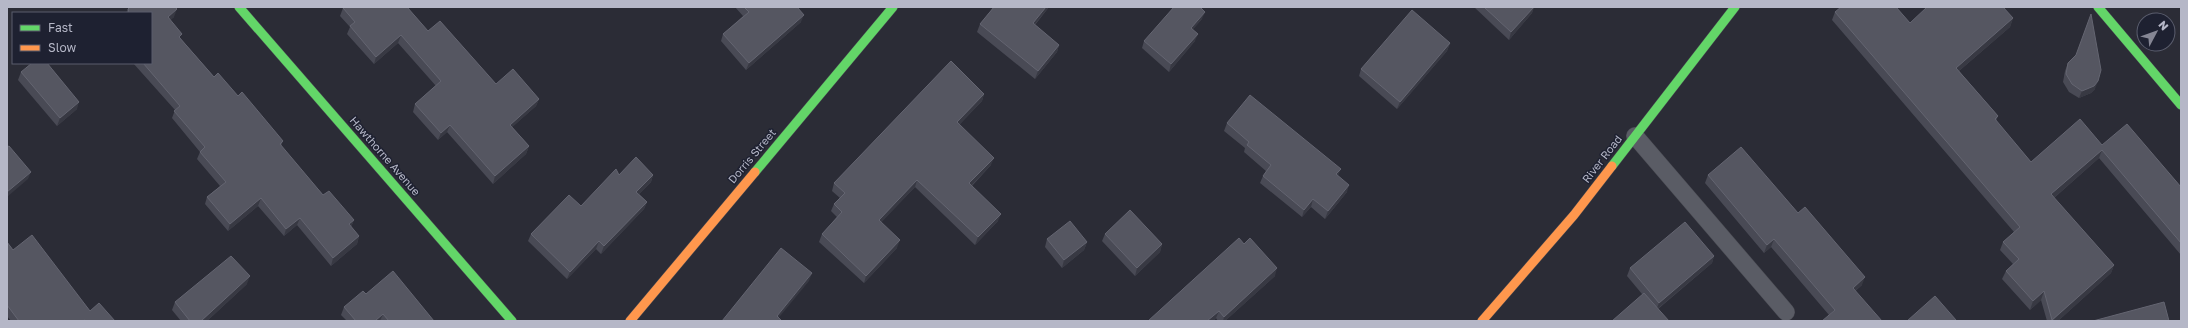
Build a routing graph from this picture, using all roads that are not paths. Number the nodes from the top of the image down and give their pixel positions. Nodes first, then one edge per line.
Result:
1 (239, 7) edge
2 (893, 7) edge
3 (1720, 7) edge
4 (1735, 7) edge
5 (2098, 7) edge
6 (1730, 15) junction
7 (2181, 105) edge
8 (1635, 136) junction
9 (1786, 312) dead end
10 (512, 321) edge
11 (630, 321) edge
12 (1482, 321) edge

1 - 10 street, Hawthorne Avenue
2 - 11 street, Dorris Street
3 - 6 street
4 - 6 street, River Road
5 - 7 street
6 - 8 street, River Road
8 - 9 lane
8 - 12 street, River Road

